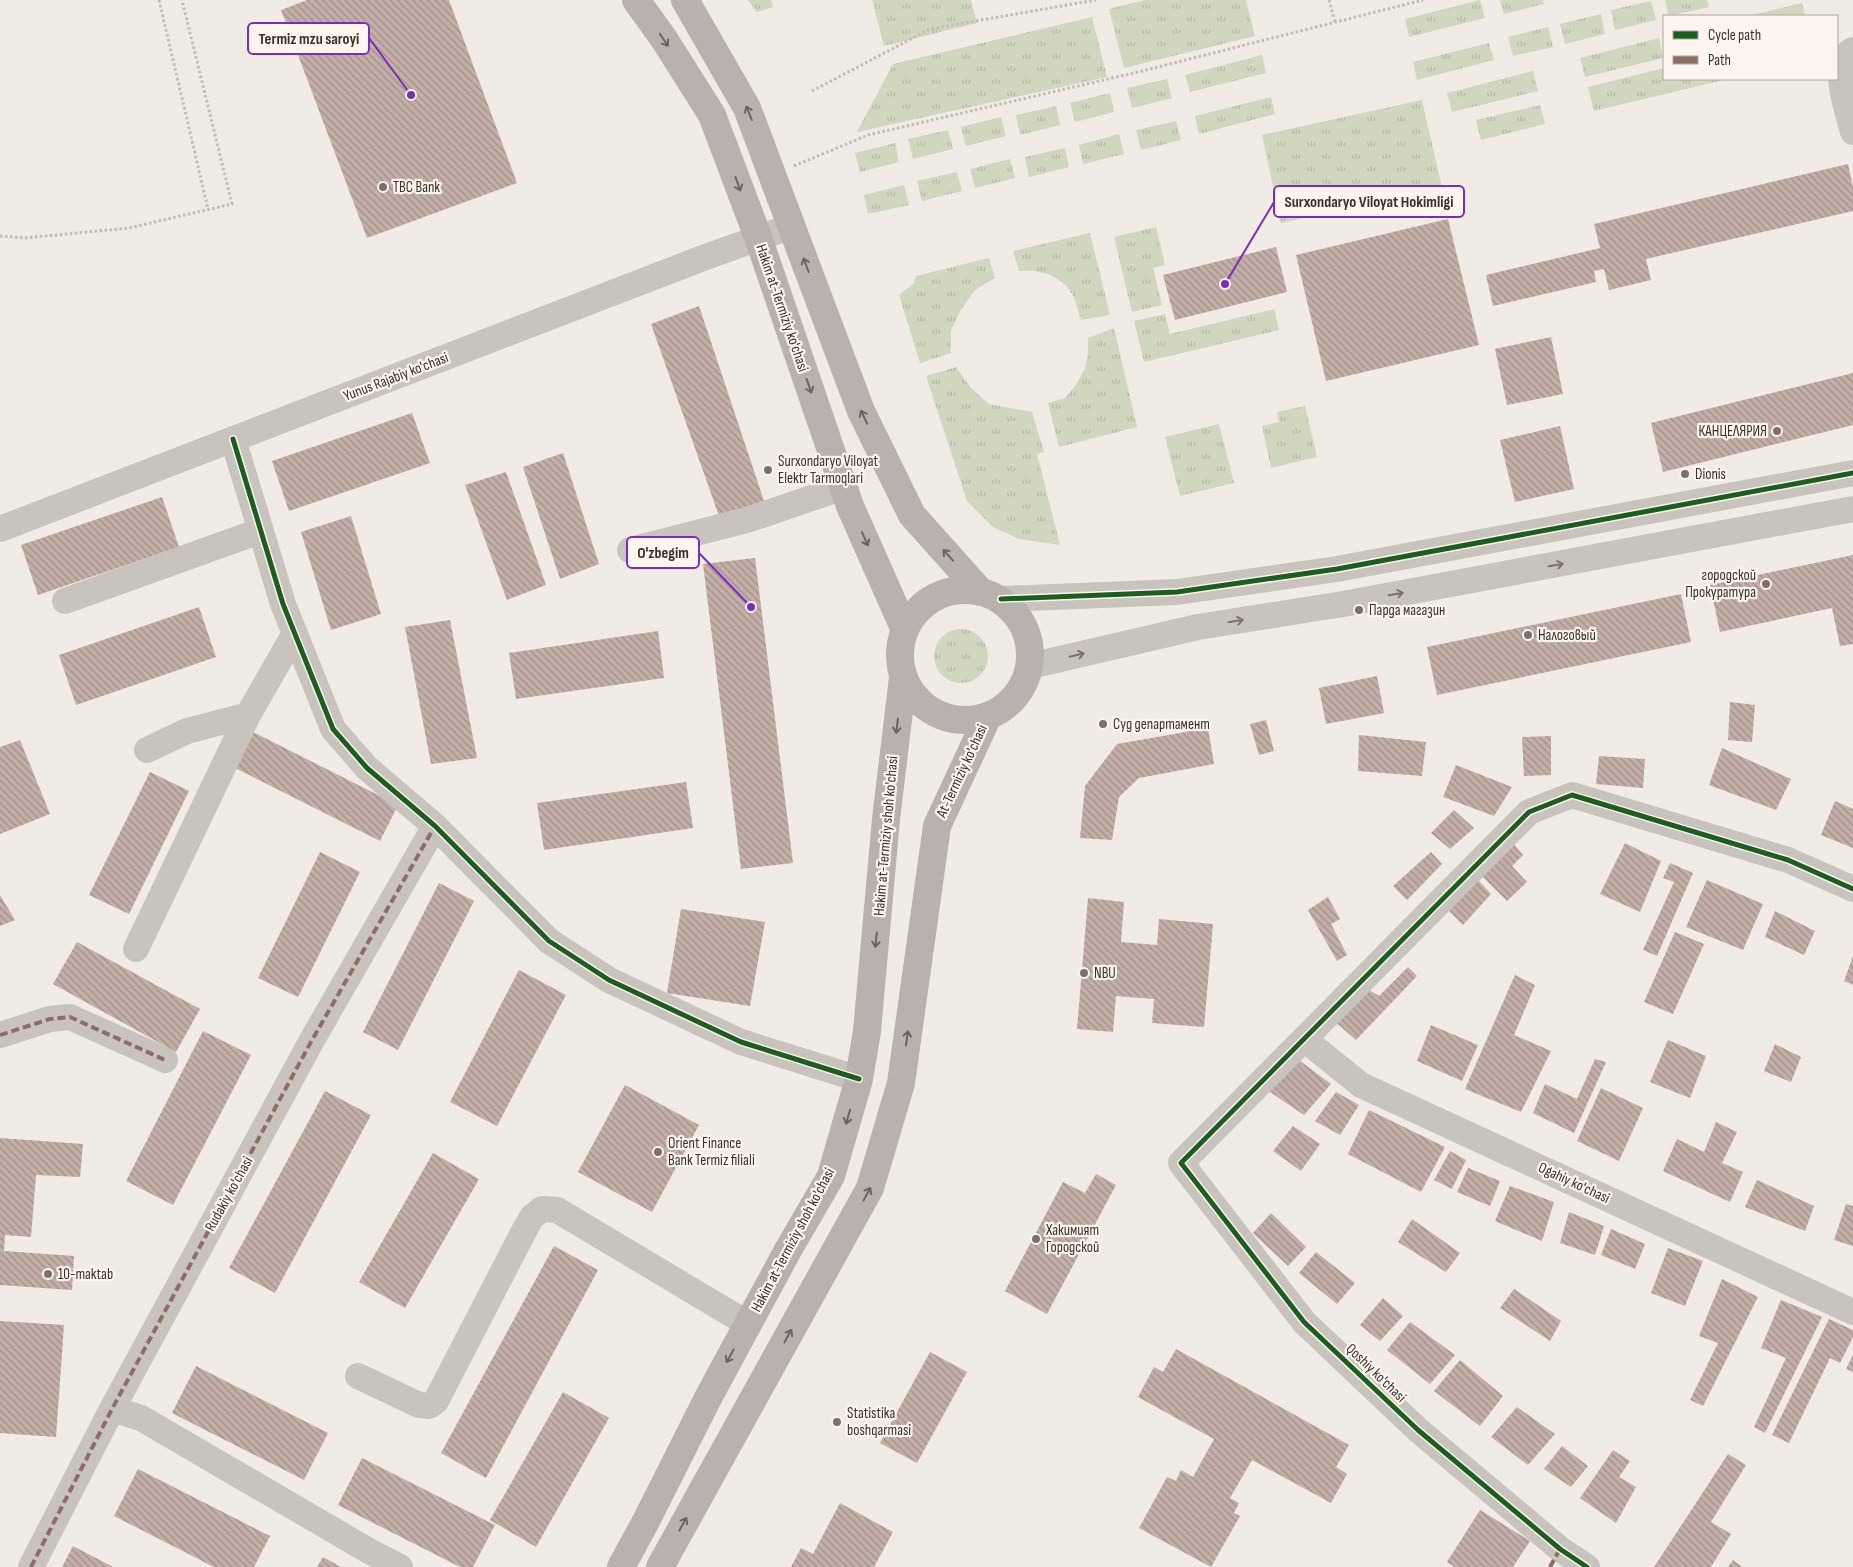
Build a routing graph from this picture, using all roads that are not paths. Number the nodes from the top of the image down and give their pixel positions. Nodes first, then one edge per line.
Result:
1 (636, 0) edge
2 (684, 0) edge
3 (1853, 50) edge
4 (1853, 132) edge
5 (792, 226) junction
6 (758, 237) junction
7 (232, 439) junction
8 (1853, 473) edge
9 (844, 486) junction
10 (1853, 509) edge
11 (0, 529) edge
12 (260, 531) junction
13 (630, 550) dead end
14 (991, 595) junction
15 (65, 601) dead end
16 (904, 628) junction
17 (295, 634) junction
18 (1030, 666) junction
19 (903, 678) junction
20 (248, 715) junction
21 (988, 716) junction
22 (147, 750) dead end
23 (436, 826) junction
24 (1853, 889) edge
25 (136, 949) dead end
26 (0, 1035) edge
27 (1304, 1039) junction
28 (165, 1060) dead end
29 (859, 1079) junction
30 (1853, 1312) edge
31 (748, 1324) junction
32 (358, 1376) dead end
33 (112, 1409) junction
34 (1555, 1558) edge
35 (31, 1567) edge
36 (400, 1567) edge
37 (621, 1567) edge
38 (660, 1567) edge
39 (1587, 1567) edge

1 -> 6 main road, Hakim at-Termiziy ko'chasi
5 -> 2 main road
3 - 4 street
5 - 6 street, Yunus Rajabiy ko'chasi
14 -> 5 main road
6 - 7 street, Yunus Rajabiy ko'chasi
6 -> 9 main road, Hakim at-Termiziy ko'chasi
7 - 11 street, Yunus Rajabiy ko'chasi
7 - 12 street
8 - 14 street
9 - 13 street
9 -> 16 main road, Hakim at-Termiziy ko'chasi
18 -> 10 street
12 - 15 street
12 - 17 street
14 - 16 main road
14 - 18 main road
16 - 19 main road
17 - 20 street
17 - 23 street
18 - 21 main road
19 - 21 main road
19 -> 29 main road, Hakim at-Termiziy shoh ko'chasi
20 - 22 street
20 - 25 street
38 -> 21 main road, At-Termiziy ko'chasi
23 - 29 street
23 - 33 street, Rudakiy ko'chasi
24 - 27 street
26 - 28 street
27 - 30 street, Ogahiy ko'chasi
27 - 34 street, Qoshiy ko'chasi
29 -> 31 main road, Hakim at-Termiziy shoh ko'chasi
31 - 32 street
31 -> 37 main road, Hakim at-Termiziy shoh ko'chasi
33 - 35 street, Rudakiy ko'chasi
33 - 36 street
34 - 39 street, Qoshiy ko'chasi

